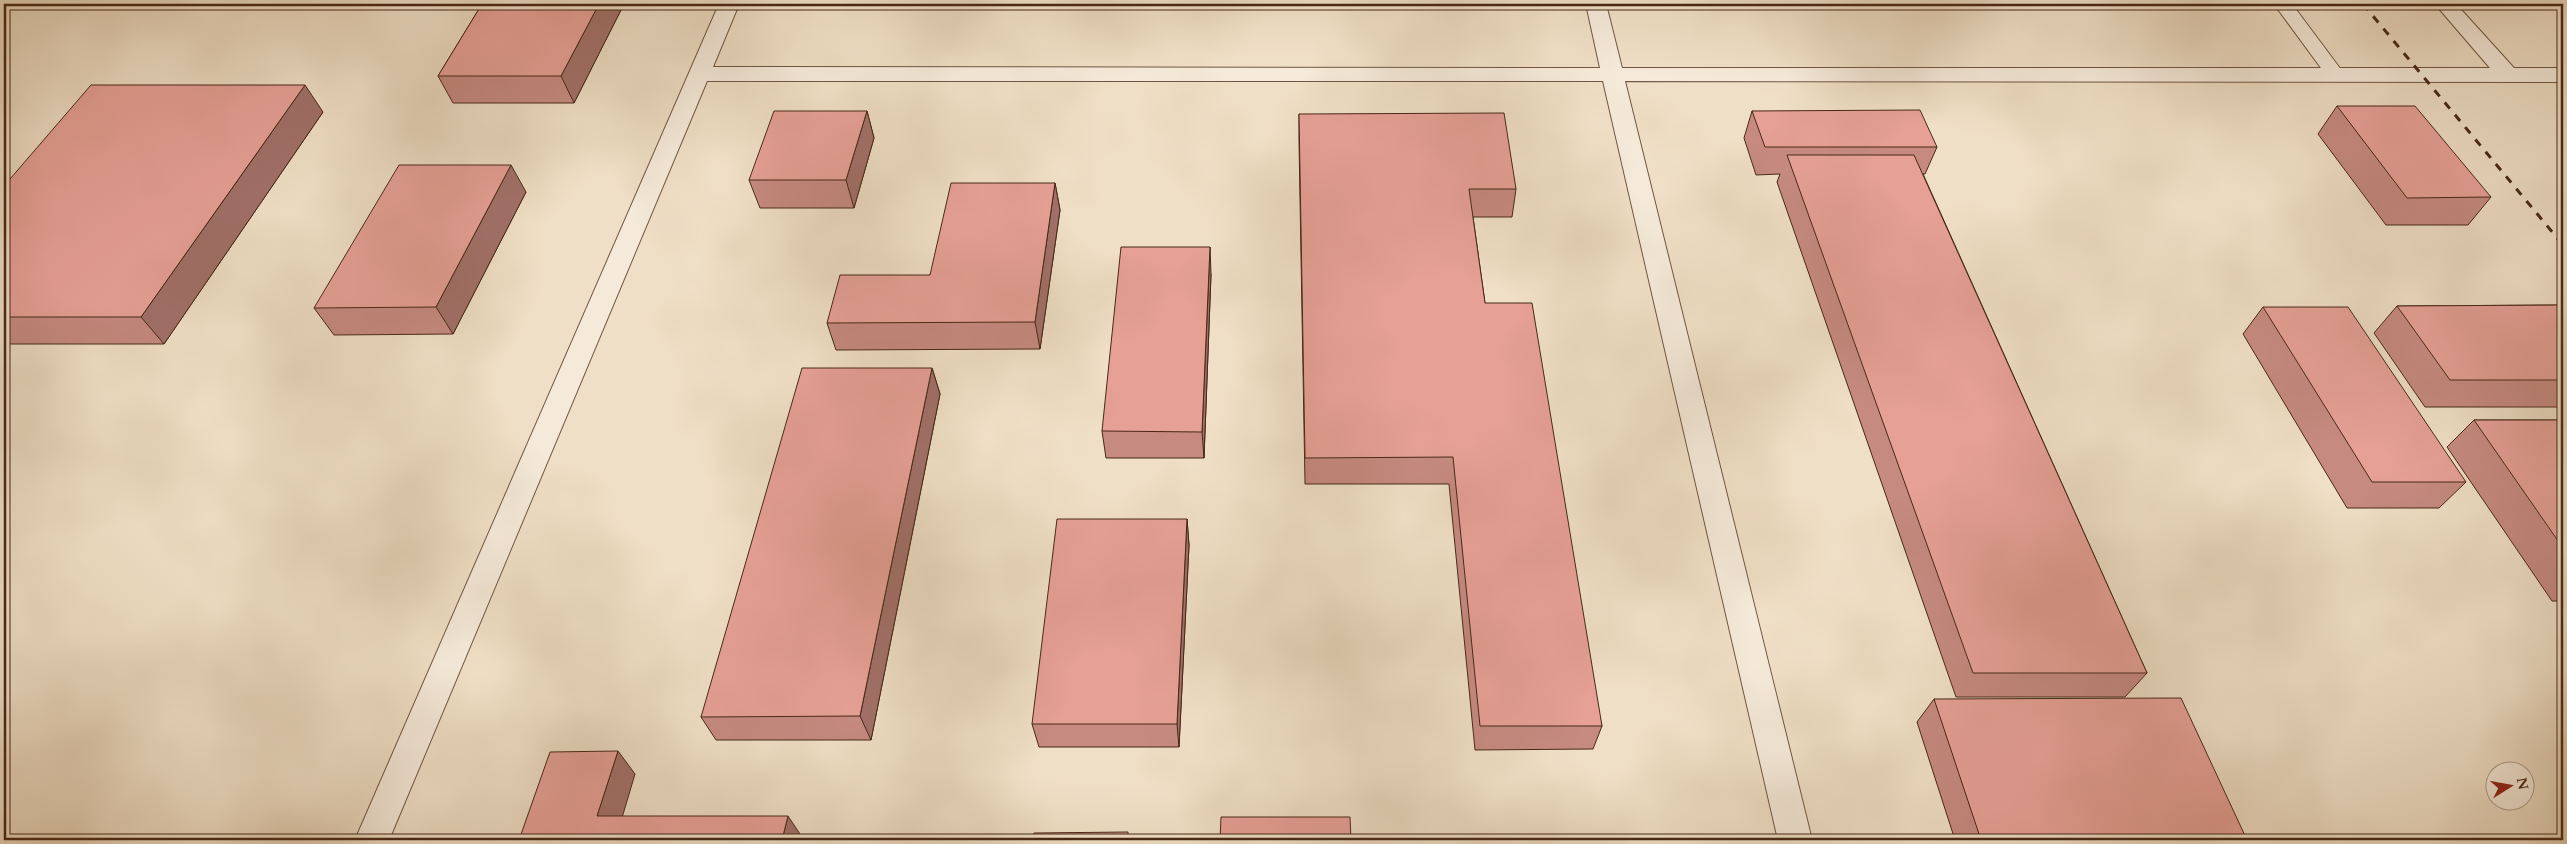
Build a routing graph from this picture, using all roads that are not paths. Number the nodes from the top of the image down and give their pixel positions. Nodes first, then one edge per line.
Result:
1 (729, 4) edge
2 (1596, 4) edge
3 (2283, 4) edge
4 (2445, 4) edge
5 (700, 74) junction
6 (1613, 74) junction
7 (2336, 74) junction
8 (2508, 75) junction
9 (2563, 75) edge
10 (372, 840) edge
11 (1795, 840) edge

1 - 5 street
2 - 6 street
3 - 7 lane
4 - 8 street
5 - 6 street
5 - 10 street
6 - 7 street
6 - 11 street
7 - 8 street
8 - 9 street

